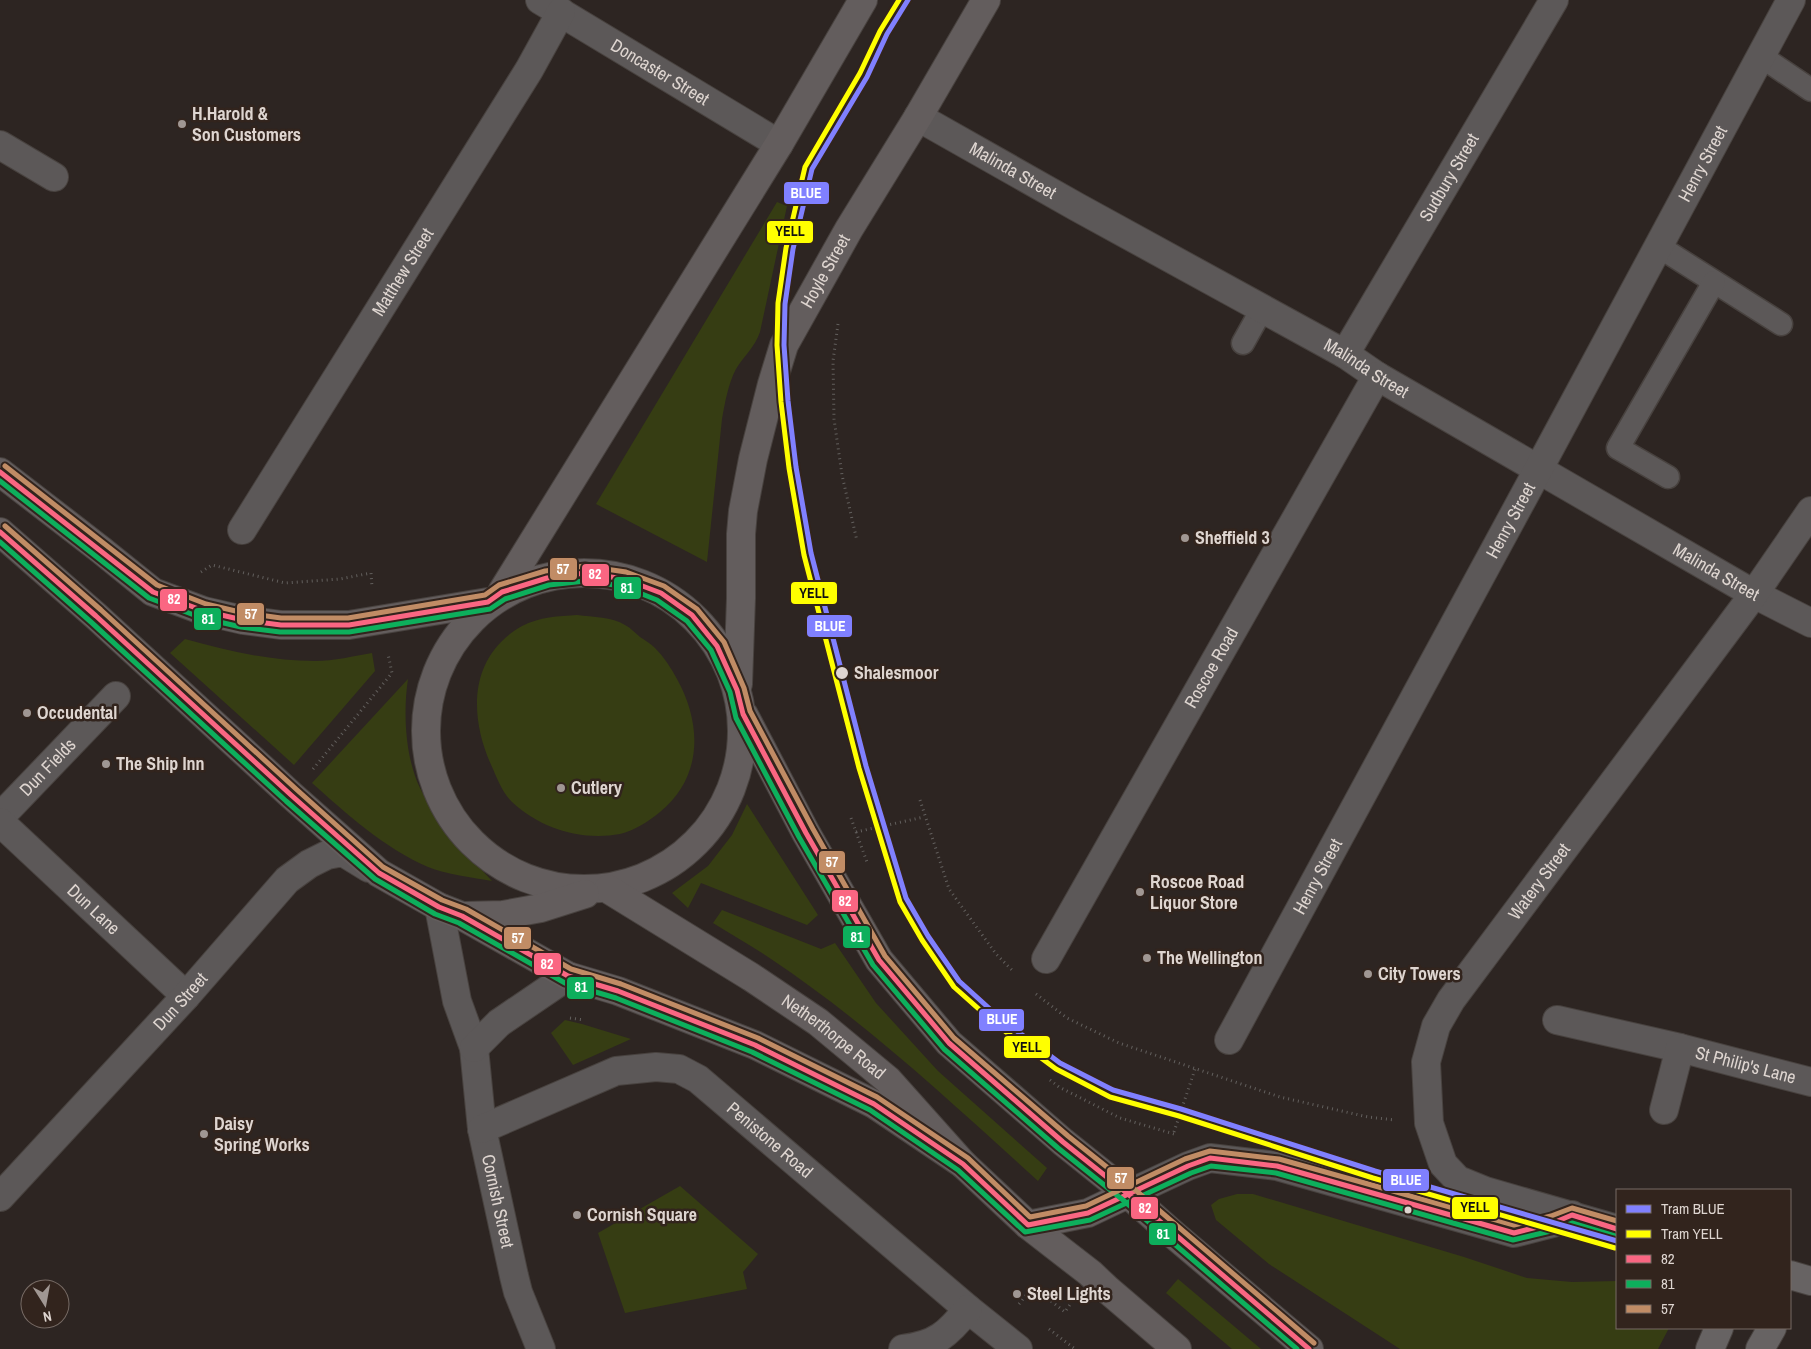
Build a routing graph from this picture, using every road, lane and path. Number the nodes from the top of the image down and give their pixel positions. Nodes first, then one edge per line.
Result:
1 (863, 0) edge
2 (986, 0) edge
3 (1554, 0) edge
4 (1791, 0) edge
5 (551, 6) edge
6 (1762, 56) junction
7 (1811, 90) edge
8 (918, 117) junction
9 (779, 144) junction
10 (0, 145) edge
11 (54, 177) dead end
12 (1658, 246) junction
13 (827, 268) junction
14 (1714, 282) junction
15 (1262, 309) junction
16 (1780, 324) dead end
17 (1243, 343) dead end
18 (1345, 354) junction
19 (1377, 376) junction
20 (1539, 469) junction
21 (0, 472) edge
22 (1668, 478) dead end
23 (1811, 510) edge
24 (242, 530) dead end
25 (0, 532) edge
26 (856, 541) dead end
27 (372, 584) dead end
28 (1754, 594) junction
29 (162, 595) junction
30 (495, 597) junction
31 (1811, 623) edge
32 (392, 673) dead end
33 (116, 696) dead end
34 (740, 702) junction
35 (310, 772) dead end
36 (920, 800) dead end
37 (0, 816) edge
38 (924, 817) junction
39 (851, 818) dead end
40 (0, 822) edge
41 (380, 873) junction
42 (602, 890) junction
43 (451, 911) junction
44 (1046, 959) dead end
45 (1016, 974) dead end
46 (568, 976) junction
47 (1034, 993) dead end
48 (186, 996) junction
49 (1558, 1020) dead end
50 (1229, 1040) dead end
51 (474, 1048) junction
52 (1680, 1048) junction
53 (1194, 1069) junction
54 (1043, 1075) dead end
55 (1811, 1082) edge
56 (1664, 1110) dead end
57 (1429, 1123) junction
58 (482, 1129) junction
59 (1174, 1133) junction
60 (963, 1164) junction
61 (1188, 1166) junction
62 (1128, 1194) junction
63 (0, 1197) edge
64 (1572, 1215) junction
65 (1028, 1225) junction
66 (1616, 1229) edge
67 (968, 1309) junction
68 (1719, 1329) edge
69 (1771, 1329) edge
70 (541, 1349) edge
71 (904, 1349) edge
72 (1018, 1349) edge
73 (1176, 1349) edge
74 (1309, 1349) edge
75 (1710, 1349) edge
76 (1760, 1349) edge

1 - 9 highway
2 - 8 highway, Hoyle Street
3 - 18 street, Sudbury Street
4 - 6 street, Henry Street
5 - 9 street, Doncaster Street
5 - 24 street, Matthew Street
6 - 7 lane
6 - 12 street, Henry Street
8 - 13 highway, Hoyle Street
8 - 15 street, Malinda Street
9 - 30 highway
10 - 11 street
12 - 14 lane
12 - 20 street, Henry Street
13 - 26 path
13 - 34 highway, Hoyle Street
14 - 16 lane
14 - 22 lane
15 - 17 lane
15 - 18 street, Malinda Street
18 - 19 street, Malinda Street
19 - 20 street, Malinda Street
19 - 44 street, Roscoe Road
20 - 28 street, Malinda Street
20 - 50 street, Henry Street
21 - 29 highway
23 - 28 street, Watery Street
25 - 41 highway
27 - 29 path
28 - 31 street, Malinda Street
28 - 57 street, Watery Street
29 - 30 highway
30 - 34 highway
30 - 42 highway
32 - 35 path
33 - 37 street, Dun Fields
34 - 42 highway
34 - 62 highway
36 - 38 path
38 - 39 path
38 - 45 path
40 - 48 street, Dun Lane
41 - 43 highway
41 - 48 street, Dun Street
42 - 43 highway
42 - 60 highway, Netherthorpe Road
43 - 46 highway
43 - 51 street, Cornish Street
46 - 51 street
46 - 60 highway
47 - 53 path
48 - 63 street, Dun Street
49 - 52 street, St Philip's Lane
51 - 58 street, Cornish Street
52 - 55 street, St Philip's Lane
52 - 56 street, St Philip's Lane
53 - 57 path
53 - 59 path
54 - 59 path
57 - 64 street, Watery Street
58 - 67 street, Penistone Road
58 - 70 street, Cornish Street
59 - 61 path
60 - 65 highway, Netherthorpe Road
61 - 62 street
61 - 64 street
62 - 65 highway
62 - 74 highway
64 - 66 street, Watery Street
65 - 73 highway, Netherthorpe Road
67 - 71 street
67 - 72 street, Penistone Road
68 - 75 street
69 - 76 street

